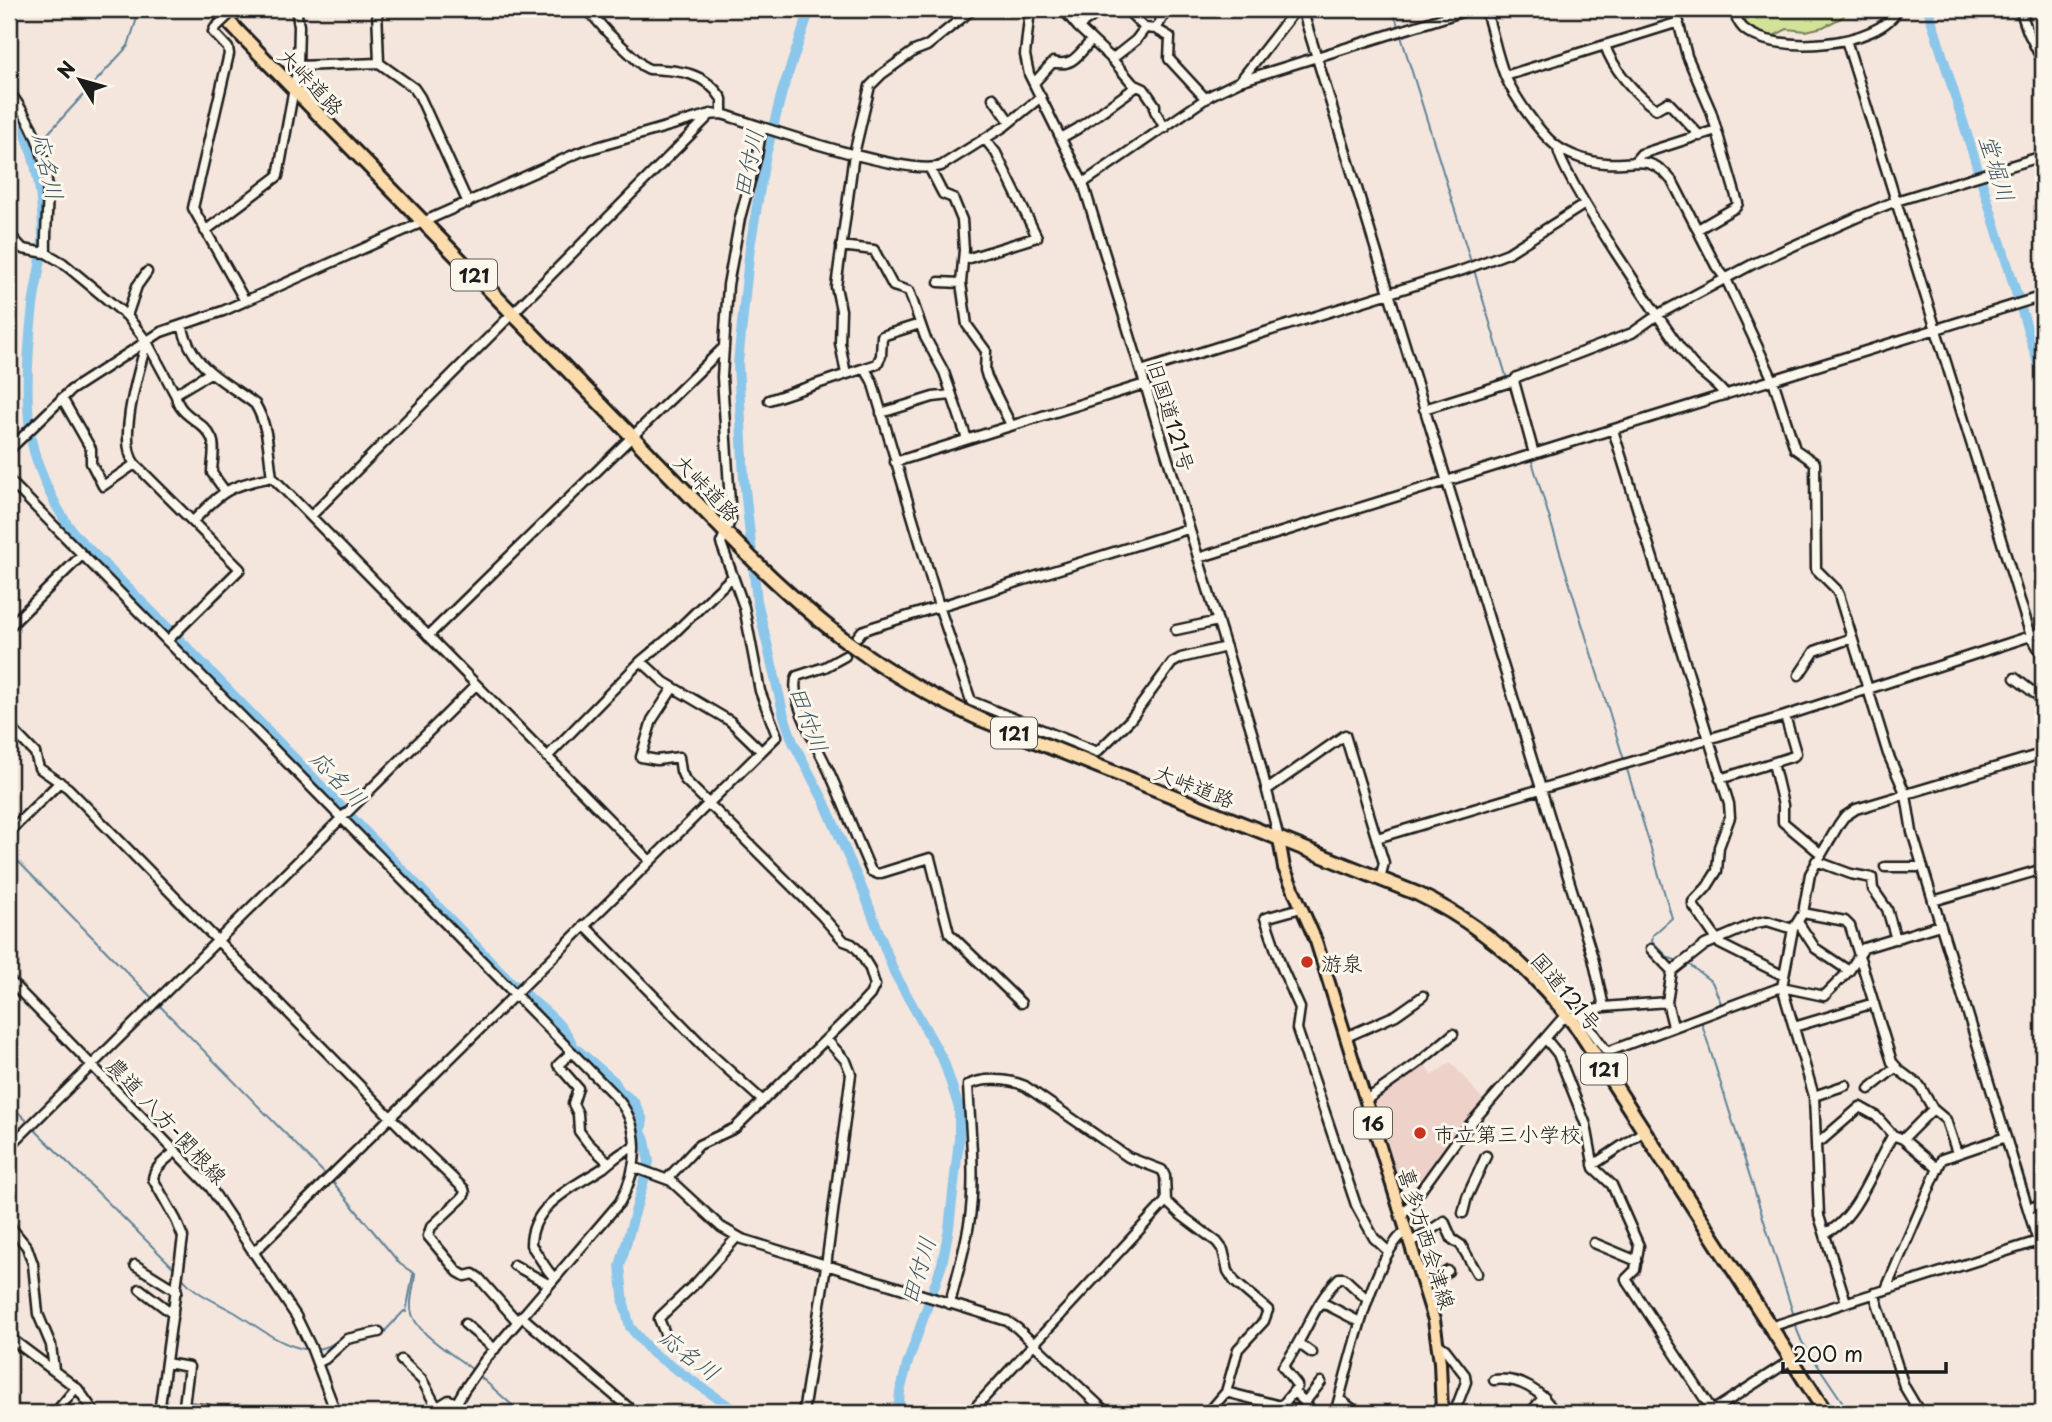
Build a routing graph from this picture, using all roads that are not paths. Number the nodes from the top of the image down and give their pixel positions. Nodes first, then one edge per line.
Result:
1 (216, 9) edge
2 (235, 9) edge
3 (296, 9) edge
4 (377, 9) edge
5 (587, 9) edge
6 (1030, 9) edge
7 (1063, 9) edge
8 (1098, 9) edge
9 (1126, 9) edge
10 (1167, 9) edge
11 (1296, 9) edge
12 (1302, 9) edge
13 (1471, 9) edge
14 (1485, 9) edge
15 (1675, 9) edge
16 (1734, 9) edge
17 (1898, 9) edge
18 (2020, 9) edge
19 (969, 10) edge
20 (1679, 22) junction
21 (1078, 27) junction
22 (1145, 28) junction
23 (1156, 29) junction
24 (1092, 40) junction
25 (1846, 40) junction
26 (1605, 45) junction
27 (1317, 57) junction
28 (1112, 59) junction
29 (2043, 62) edge
30 (379, 63) junction
31 (299, 66) junction
32 (1505, 76) junction
33 (1240, 81) junction
34 (1034, 83) junction
35 (1136, 87) junction
36 (294, 90) junction
37 (9, 91) edge
38 (1041, 97) junction
39 (993, 98) dead end
40 (1206, 99) junction
41 (712, 114) junction
42 (722, 114) junction
43 (1010, 122) junction
44 (764, 128) junction
45 (1165, 128) junction
46 (1716, 131) junction
47 (1699, 136) junction
48 (1062, 138) junction
49 (985, 139) junction
50 (1558, 147) junction
51 (854, 154) junction
52 (2043, 156) edge
53 (1635, 161) junction
54 (930, 169) junction
55 (1083, 183) junction
56 (1896, 201) junction
57 (468, 203) junction
58 (1585, 204) junction
59 (424, 222) junction
60 (1698, 229) junction
61 (205, 230) junction
62 (9, 234) edge
63 (841, 246) junction
64 (44, 253) junction
65 (963, 260) junction
66 (147, 272) dead end
67 (1726, 279) junction
68 (939, 282) dead end
69 (961, 283) junction
70 (1388, 293) junction
71 (2043, 296) edge
72 (245, 301) junction
73 (512, 314) junction
74 (1658, 314) junction
75 (127, 316) junction
76 (920, 324) junction
77 (182, 325) junction
78 (1937, 329) junction
79 (146, 343) junction
80 (724, 346) junction
81 (865, 369) junction
82 (1141, 371) junction
83 (210, 373) junction
84 (846, 374) junction
85 (1773, 380) junction
86 (1510, 382) junction
87 (1145, 384) junction
88 (174, 394) junction
89 (951, 395) junction
90 (1725, 395) junction
91 (62, 398) junction
92 (769, 400) dead end
93 (1424, 409) junction
94 (881, 413) junction
95 (1011, 425) junction
96 (1613, 430) junction
97 (631, 436) junction
98 (967, 439) junction
99 (9, 450) edge
100 (1534, 454) junction
101 (895, 462) junction
102 (135, 464) junction
103 (272, 477) junction
104 (9, 480) edge
105 (1446, 481) junction
106 (226, 491) junction
107 (312, 516) junction
108 (193, 521) junction
109 (1188, 529) junction
110 (729, 536) junction
111 (82, 555) junction
112 (1198, 558) junction
113 (733, 576) junction
114 (939, 606) junction
115 (1218, 621) junction
116 (9, 627) edge
117 (1176, 630) dead end
118 (2043, 632) edge
119 (428, 636) junction
120 (858, 636) dead end
121 (2031, 636) junction
122 (1852, 638) junction
123 (169, 639) junction
124 (1226, 647) junction
125 (845, 656) dead end
126 (2043, 656) edge
127 (641, 661) junction
128 (1800, 675) dead end
129 (2015, 678) dead end
130 (476, 685) junction
131 (673, 688) junction
132 (1868, 688) junction
133 (2043, 704) edge
134 (1785, 716) junction
135 (9, 726) edge
136 (1707, 739) junction
137 (761, 751) junction
138 (2043, 756) edge
139 (547, 758) junction
140 (1773, 763) junction
141 (1720, 779) junction
142 (60, 782) junction
143 (1268, 789) junction
144 (1541, 789) junction
145 (1906, 795) junction
146 (709, 803) junction
147 (343, 818) junction
148 (9, 832) edge
149 (1377, 838) junction
150 (1279, 839) junction
151 (1818, 857) junction
152 (650, 861) junction
153 (1885, 867) dead end
154 (1923, 867) junction
155 (2043, 869) edge
156 (1380, 878) junction
157 (1933, 901) junction
158 (1301, 908) junction
159 (1802, 912) junction
160 (584, 925) junction
161 (1796, 925) junction
162 (1941, 925) junction
163 (1717, 939) junction
164 (1896, 939) junction
165 (219, 941) junction
166 (1651, 949) dead end
167 (1859, 954) junction
168 (1672, 971) junction
169 (1849, 971) junction
170 (1784, 976) junction
171 (9, 980) edge
172 (1782, 988) junction
173 (514, 995) junction
174 (1423, 996) dead end
175 (1667, 1002) junction
176 (1021, 1003) dead end
177 (1874, 1003) junction
178 (1604, 1007) junction
179 (1574, 1015) junction
180 (1673, 1026) junction
181 (1794, 1027) junction
182 (1453, 1034) dead end
183 (1346, 1037) junction
184 (826, 1039) junction
185 (1546, 1039) junction
186 (572, 1052) junction
187 (92, 1065) junction
188 (1895, 1068) junction
189 (1846, 1085) dead end
190 (1869, 1089) dead end
191 (1814, 1096) junction
192 (1366, 1100) junction
193 (763, 1101) junction
194 (1933, 1109) junction
195 (390, 1116) junction
196 (1644, 1131) junction
197 (1893, 1135) junction
198 (2006, 1137) junction
199 (1903, 1139) junction
200 (1816, 1142) junction
201 (9, 1147) edge
202 (635, 1148) junction
203 (176, 1151) junction
204 (1957, 1153) junction
205 (1486, 1156) dead end
206 (609, 1163) junction
207 (1593, 1164) junction
208 (636, 1168) junction
209 (1937, 1168) junction
210 (667, 1179) junction
211 (1166, 1201) junction
212 (2043, 1204) edge
213 (2029, 1208) junction
214 (1463, 1213) dead end
215 (1401, 1215) junction
216 (9, 1225) edge
217 (1825, 1233) junction
218 (1408, 1236) junction
219 (737, 1237) junction
220 (2038, 1241) junction
221 (1594, 1242) dead end
222 (1389, 1252) junction
223 (253, 1253) junction
224 (2043, 1258) edge
225 (1637, 1261) junction
226 (135, 1265) dead end
227 (514, 1265) dead end
228 (826, 1266) junction
229 (1448, 1271) dead end
230 (1477, 1273) dead end
231 (551, 1281) junction
232 (1423, 1287) junction
233 (140, 1289) dead end
234 (1886, 1289) junction
235 (177, 1291) junction
236 (1874, 1293) junction
237 (1368, 1300) junction
238 (1846, 1302) junction
239 (946, 1303) junction
240 (1319, 1304) junction
241 (173, 1314) junction
242 (519, 1319) junction
243 (1360, 1322) junction
244 (465, 1324) dead end
245 (1770, 1327) junction
246 (379, 1332) dead end
247 (666, 1336) dead end
248 (9, 1337) edge
249 (1298, 1343) junction
250 (1438, 1344) junction
251 (1033, 1345) junction
252 (495, 1349) junction
253 (1312, 1353) dead end
254 (401, 1360) dead end
255 (1791, 1360) junction
256 (166, 1363) junction
257 (317, 1363) junction
258 (54, 1370) junction
259 (1494, 1380) dead end
260 (1321, 1382) dead end
261 (76, 1388) junction
262 (1226, 1392) junction
263 (1294, 1392) junction
264 (1544, 1397) junction
265 (1339, 1399) junction
266 (1305, 1402) junction
267 (456, 1403) junction
268 (1279, 1406) junction
269 (183, 1410) edge
270 (55, 1413) edge
271 (95, 1413) edge
272 (159, 1413) edge
273 (208, 1413) edge
274 (336, 1413) edge
275 (451, 1413) edge
276 (635, 1413) edge
277 (803, 1413) edge
278 (970, 1413) edge
279 (1107, 1413) edge
280 (1208, 1413) edge
281 (1271, 1413) edge
282 (1310, 1413) edge
283 (1335, 1413) edge
284 (1358, 1413) edge
285 (1442, 1413) edge
286 (1454, 1413) edge
287 (1530, 1413) edge
288 (1554, 1413) edge
289 (1712, 1413) edge
290 (1826, 1413) edge
291 (1917, 1413) edge

1 - 36 highway, 大峠道路 / 121
2 - 61 street, bridge
3 - 31 street
4 - 30 street
5 - 42 street
6 - 34 street, 旧国道121号
7 - 21 street
8 - 21 street
9 - 22 street
10 - 23 street
11 - 33 street
12 - 27 street
13 - 27 street
14 - 32 street
15 - 20 street
16 - 25 street
17 - 25 street
18 - 29 street
19 - 51 street
20 - 26 street
20 - 46 street
21 - 24 street
22 - 23 street
22 - 28 street
23 - 40 street
24 - 28 street
24 - 34 street
25 - 56 street
26 - 32 street
26 - 47 street
27 - 33 street
27 - 70 street
28 - 35 street
30 - 31 street
30 - 57 street
31 - 36 street
32 - 50 street
33 - 40 street
34 - 38 street, 旧国道121号
35 - 45 street
35 - 48 street
36 - 59 highway, 大峠道路 / 121
36 - 61 street
37 - 64 street
38 - 43 street
38 - 48 street, 旧国道121号
39 - 43 street
40 - 45 street
41 - 42 street
41 - 57 street
41 - 73 street
42 - 44 street
43 - 49 street
44 - 51 street
44 - 80 street
45 - 55 street
46 - 47 street
46 - 60 street
47 - 53 street
48 - 55 street, 旧国道121号
49 - 54 street
49 - 65 street
50 - 53 street
50 - 58 street
51 - 54 street
51 - 63 street
52 - 56 street
53 - 60 street
54 - 65 street
55 - 82 street, 旧国道121号
56 - 67 street
56 - 78 street
57 - 59 street
58 - 70 street
58 - 74 street
59 - 72 street
59 - 73 highway, 大峠道路 / 121
60 - 67 street
61 - 72 street
62 - 64 street
63 - 76 street
63 - 84 street
64 - 75 street
65 - 69 street
66 - 75 street
67 - 74 street
67 - 85 street
68 - 69 street
69 - 95 street
70 - 82 street
70 - 93 street
71 - 78 street
72 - 77 street
73 - 97 highway, 大峠道路 / 121
73 - 107 street
74 - 86 street
74 - 90 street
75 - 79 street
76 - 81 street
76 - 89 street
77 - 79 street
77 - 83 street
78 - 85 street
78 - 121 street
79 - 88 street
79 - 91 street
79 - 102 street
80 - 97 street
80 - 110 street
81 - 84 street
81 - 94 street
82 - 87 street, 旧国道121号
83 - 88 street
83 - 103 street
84 - 92 street
85 - 90 street
85 - 122 street
86 - 93 street
86 - 100 street
87 - 95 street
87 - 109 street, 旧国道121号
88 - 106 street
89 - 94 street
89 - 98 street
90 - 96 street
91 - 99 street
91 - 102 street
93 - 105 street
94 - 101 street
95 - 98 street
96 - 100 street
96 - 136 street
97 - 110 highway, 大峠道路 / 121
97 - 119 street
98 - 101 street
100 - 105 street
101 - 114 street
102 - 108 street
103 - 106 street
103 - 107 street
104 - 111 street
105 - 112 street
105 - 144 street
106 - 108 street
107 - 119 street
108 - 123 street
109 - 112 street, 旧国道121号
109 - 114 street
110 - 113 street
110 - 150 highway, 大峠道路 / 121
111 - 116 street
111 - 123 street
112 - 115 street, 旧国道121号
113 - 127 street
113 - 137 street
114 - 120 street
114 - 124 street
115 - 117 street
115 - 124 street, 旧国道121号
118 - 121 street
119 - 130 street
121 - 126 street
121 - 132 street
122 - 128 street
122 - 132 street
123 - 147 street
124 - 143 street, 旧国道121号
125 - 176 street
127 - 131 street
127 - 139 street
129 - 133 street
130 - 139 street
130 - 147 street
131 - 137 street
131 - 146 street
132 - 134 street
132 - 145 street
134 - 136 street
134 - 140 street
135 - 142 street
136 - 141 street
136 - 144 street
137 - 146 street
138 - 145 street
139 - 152 street
140 - 141 street
140 - 151 street
141 - 163 street
142 - 148 street
142 - 165 street
143 - 149 street
143 - 150 street, 旧国道121号
144 - 149 street
144 - 178 street
145 - 151 street
145 - 154 street
146 - 152 street
146 - 184 street
147 - 165 street
147 - 173 street
149 - 156 street
150 - 156 highway, 国道121号 / 121
150 - 158 main road, 喜多方西会津線 / 16
151 - 159 street
151 - 164 street
152 - 160 street
153 - 154 street
154 - 157 street
155 - 157 street
156 - 179 highway, 国道121号 / 121
157 - 162 street
158 - 183 main road, 喜多方西会津線 / 16
158 - 222 street
159 - 161 street
159 - 167 street
160 - 173 street
160 - 193 street
161 - 163 street
161 - 169 street
161 - 170 street
162 - 164 street
162 - 198 street
163 - 168 street
163 - 170 street
164 - 167 street
165 - 187 street
165 - 195 street
166 - 168 street
167 - 169 street
167 - 177 street
168 - 175 street
169 - 172 street
170 - 172 street
171 - 187 street, 農道 八方-関根線
172 - 180 street
172 - 181 street
173 - 186 street
173 - 195 street
174 - 183 street
175 - 178 street
175 - 180 street
177 - 181 street
177 - 188 street
178 - 179 street
179 - 180 street
179 - 185 street
179 - 196 highway, 国道121号 / 121
181 - 191 street
182 - 192 street
183 - 192 main road, 喜多方西会津線 / 16
184 - 193 street
184 - 228 street
185 - 207 street
185 - 215 street
186 - 202 street
186 - 206 street
187 - 201 street
187 - 203 street, 農道 八方-関根線
188 - 190 street
188 - 194 street
189 - 191 street
191 - 200 street
192 - 215 main road, 喜多方西会津線 / 16
193 - 210 street
194 - 199 street
194 - 204 street
195 - 223 street
195 - 242 street
196 - 207 street
196 - 245 highway, 国道121号 / 121
197 - 199 street
197 - 200 street
197 - 217 street
198 - 204 street
198 - 213 street
199 - 209 street
200 - 217 street
202 - 206 street
202 - 208 street
203 - 223 street, 農道 八方-関根線
203 - 235 street
204 - 209 street
205 - 214 street
206 - 231 street
207 - 225 street
208 - 210 street
208 - 231 street
209 - 234 street
210 - 219 street
211 - 239 street
211 - 251 street
211 - 262 street
212 - 213 street
213 - 220 street
215 - 218 main road, 喜多方西会津線 / 16
216 - 258 street
217 - 238 street
218 - 222 street
218 - 230 street
218 - 232 main road, 喜多方西会津線 / 16
219 - 228 street
219 - 247 street
220 - 224 street
220 - 234 street
221 - 225 street
222 - 237 street
223 - 257 street, 農道 八方-関根線
225 - 289 street
226 - 235 street
227 - 231 street
228 - 239 street
228 - 277 street
229 - 232 street
231 - 242 street
232 - 250 main road, 喜多方西会津線 / 16
233 - 241 street
234 - 236 street
235 - 241 street
236 - 238 street
236 - 291 street
237 - 240 street
237 - 243 street
238 - 245 street
239 - 251 street
240 - 243 street
240 - 249 street
241 - 256 street
242 - 252 street
242 - 276 street
243 - 265 street
244 - 252 street
245 - 255 highway, 国道121号 / 121
246 - 257 street
248 - 258 street
249 - 253 street
249 - 263 street
250 - 285 main road, 喜多方西会津線 / 16
250 - 286 street
251 - 278 street
251 - 279 street
252 - 267 street
254 - 267 street
255 - 289 street
255 - 290 highway, 国道121号 / 121
256 - 269 street
256 - 272 street
257 - 274 street, 農道 八方-関根線
258 - 261 street
259 - 264 street
260 - 266 street
261 - 270 street
261 - 271 street
262 - 268 street
262 - 280 street
263 - 266 street
263 - 268 street
264 - 287 street
264 - 288 street
265 - 283 street
265 - 284 street
266 - 282 street
267 - 275 street
268 - 281 street
268 - 282 street
269 - 273 street

